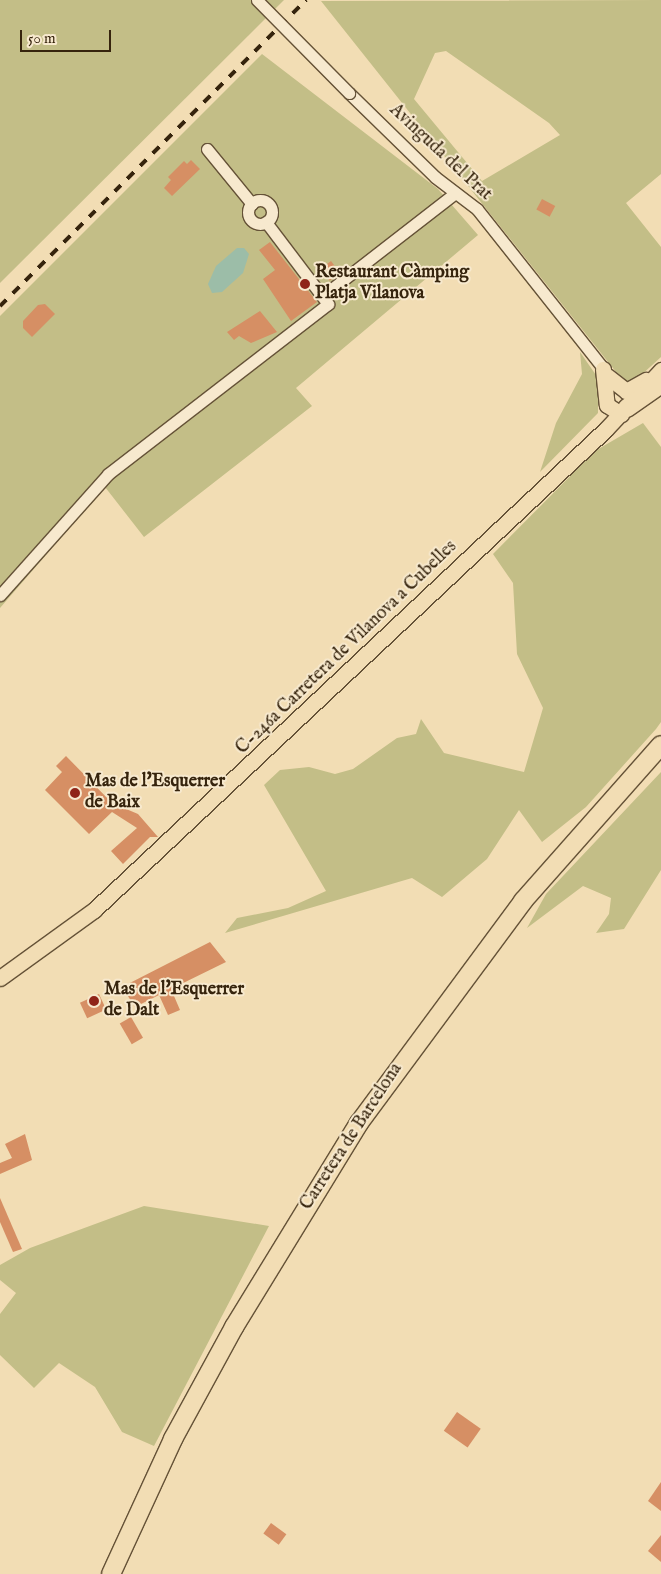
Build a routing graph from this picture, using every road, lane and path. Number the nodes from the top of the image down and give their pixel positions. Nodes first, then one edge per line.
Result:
1 (257, 0) edge
2 (207, 149) dead end
3 (455, 193) junction
4 (252, 204) junction
5 (266, 222) junction
6 (325, 294) junction
7 (661, 369) edge
8 (605, 372) junction
9 (661, 384) edge
10 (605, 397) junction
11 (624, 411) junction
12 (598, 436) junction
13 (0, 595) edge
14 (658, 746) edge
15 (0, 978) edge
16 (111, 1574) edge

1 - 3 street, Avinguda del Prat, bridge
2 - 4 street
3 - 6 street
3 - 8 street, Avinguda del Prat
4 - 5 street
4 - 5 street
5 - 6 street
6 - 13 street
7 - 8 main road
7 - 11 main road, C-246a Carretera de Vilanova a Cubelles
8 - 10 main road
8 - 11 main road
9 - 11 highway
10 - 11 main road
10 - 12 main road
11 - 12 main road, C-246a Carretera de Vilanova a Cubelles
12 - 15 main road, C-246a Carretera de Vilanova a Cubelles
14 - 16 highway, Carretera de Barcelona

